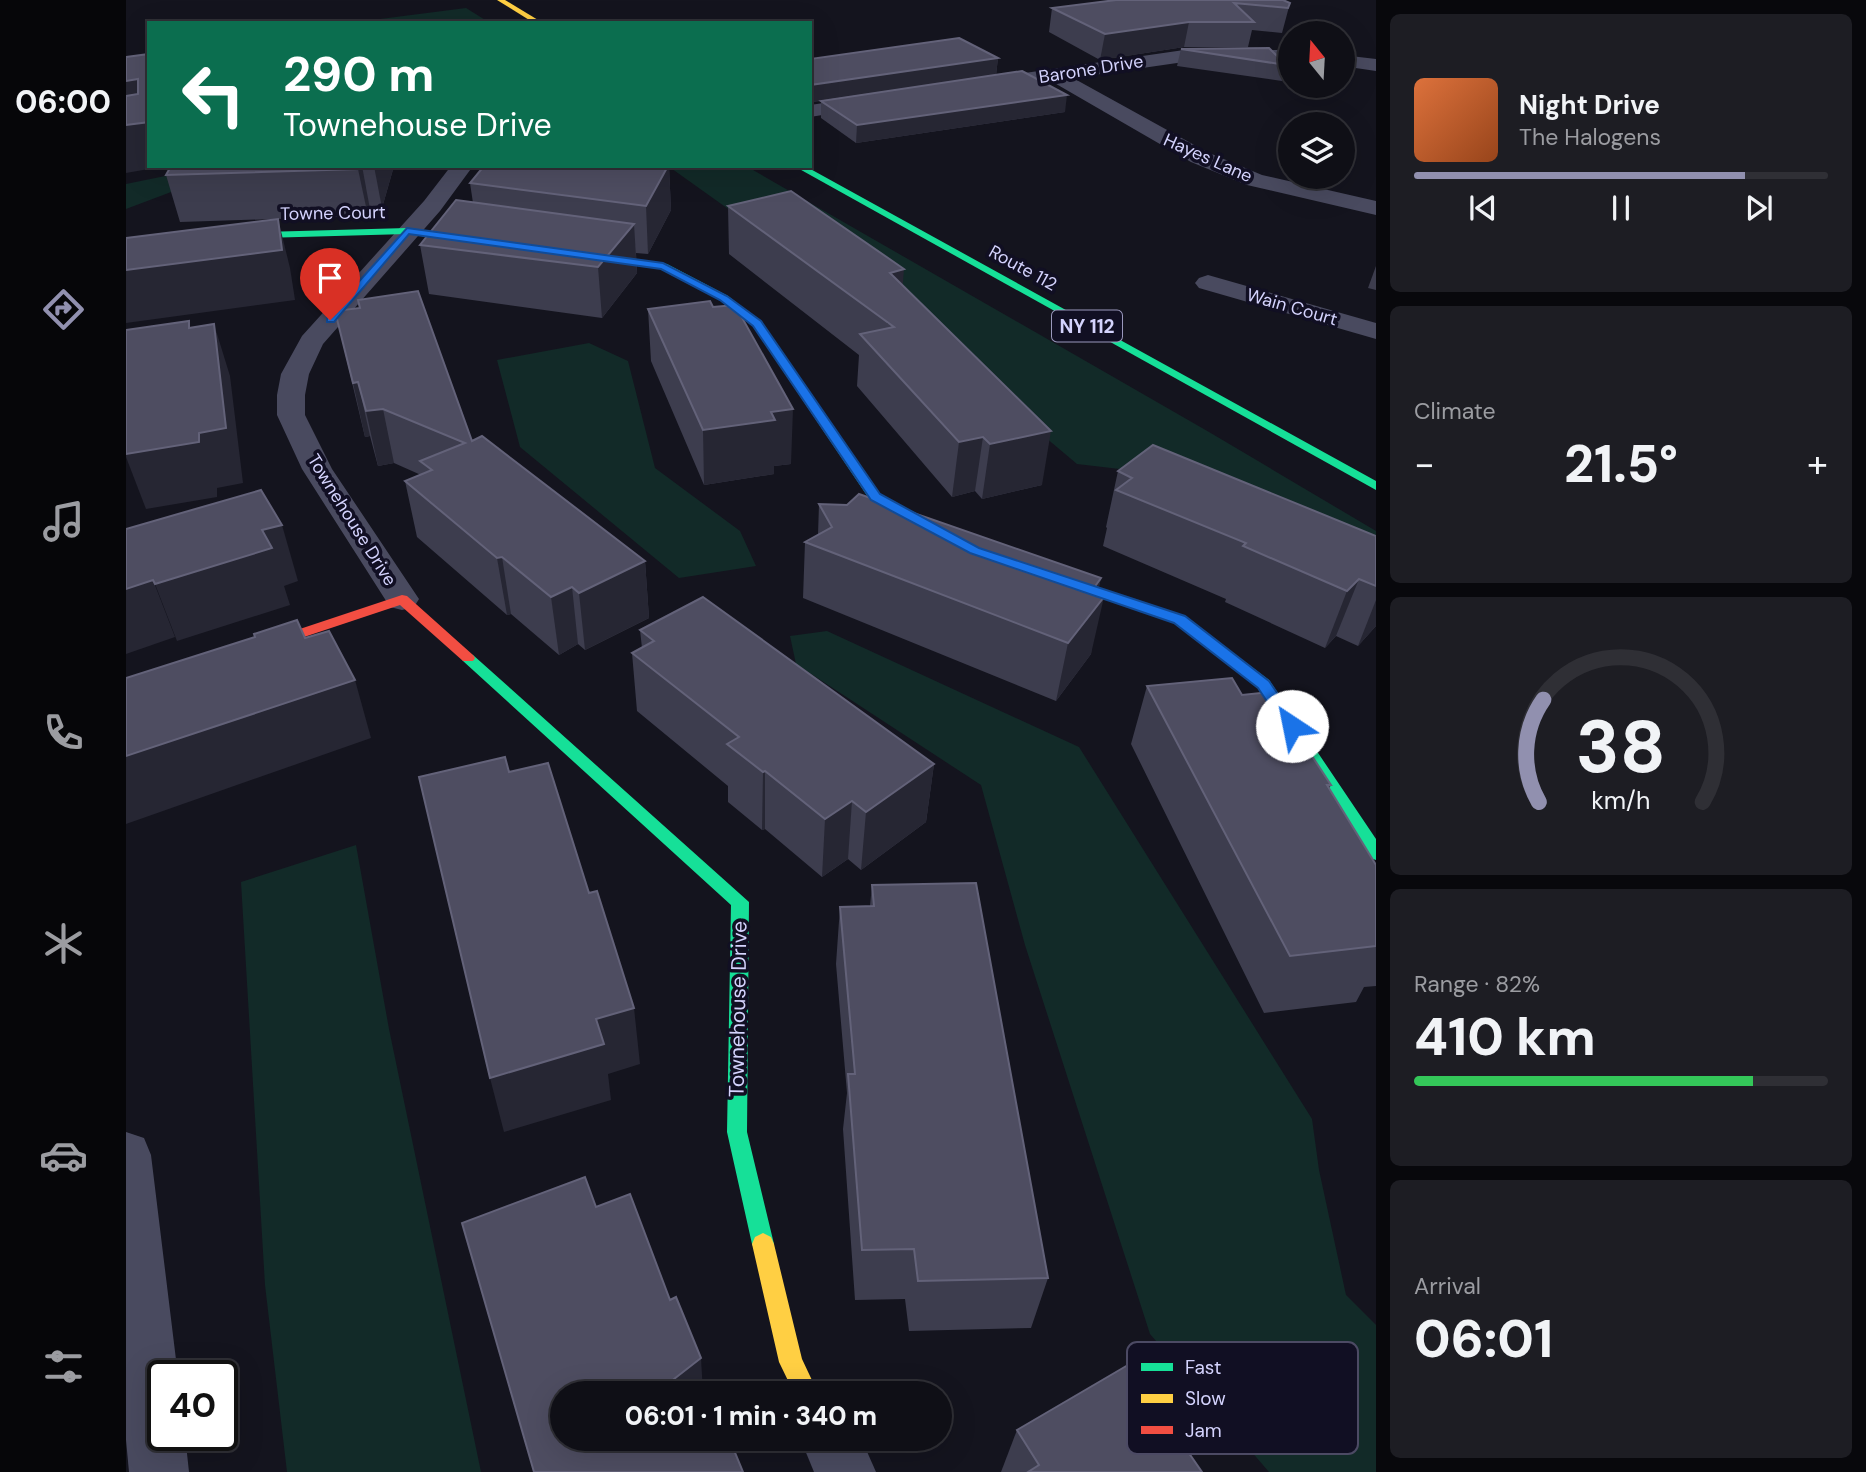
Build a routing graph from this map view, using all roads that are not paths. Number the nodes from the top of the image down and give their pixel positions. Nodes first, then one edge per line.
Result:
1 (500, 0) edge
2 (537, 21) edge
3 (1278, 56) edge
4 (1355, 62) edge
5 (1376, 65) edge
6 (1054, 75) junction
7 (962, 88) edge
8 (883, 100) edge
9 (812, 111) edge
10 (460, 168) edge
11 (802, 168) edge
12 (1376, 208) edge
13 (407, 231) junction
14 (211, 242) edge
15 (501, 244) edge
16 (569, 253) edge
17 (1208, 283) dead end
18 (1376, 331) edge
19 (1376, 486) edge
20 (952, 539) edge
21 (1038, 572) edge
22 (402, 599) junction
23 (244, 652) edge
24 (1376, 853) edge
25 (126, 1155) edge
26 (800, 1381) edge
27 (836, 1451) edge
28 (159, 1472) edge
29 (846, 1472) edge

1 - 2 street
3 - 6 street, Barone Drive
4 - 5 street
6 - 7 street, Barone Drive
6 - 12 street, Hayes Lane
8 - 9 street
10 - 13 street, Townehouse Drive
11 - 19 street, Route 112 / NY 112
13 - 14 street, Towne Court
13 - 15 street
13 - 22 street, Townehouse Drive
16 - 20 street
17 - 18 street, Wain Court
21 - 24 street
22 - 23 street, Townehouse Drive
22 - 26 street, Townehouse Drive
25 - 28 street
27 - 29 street

